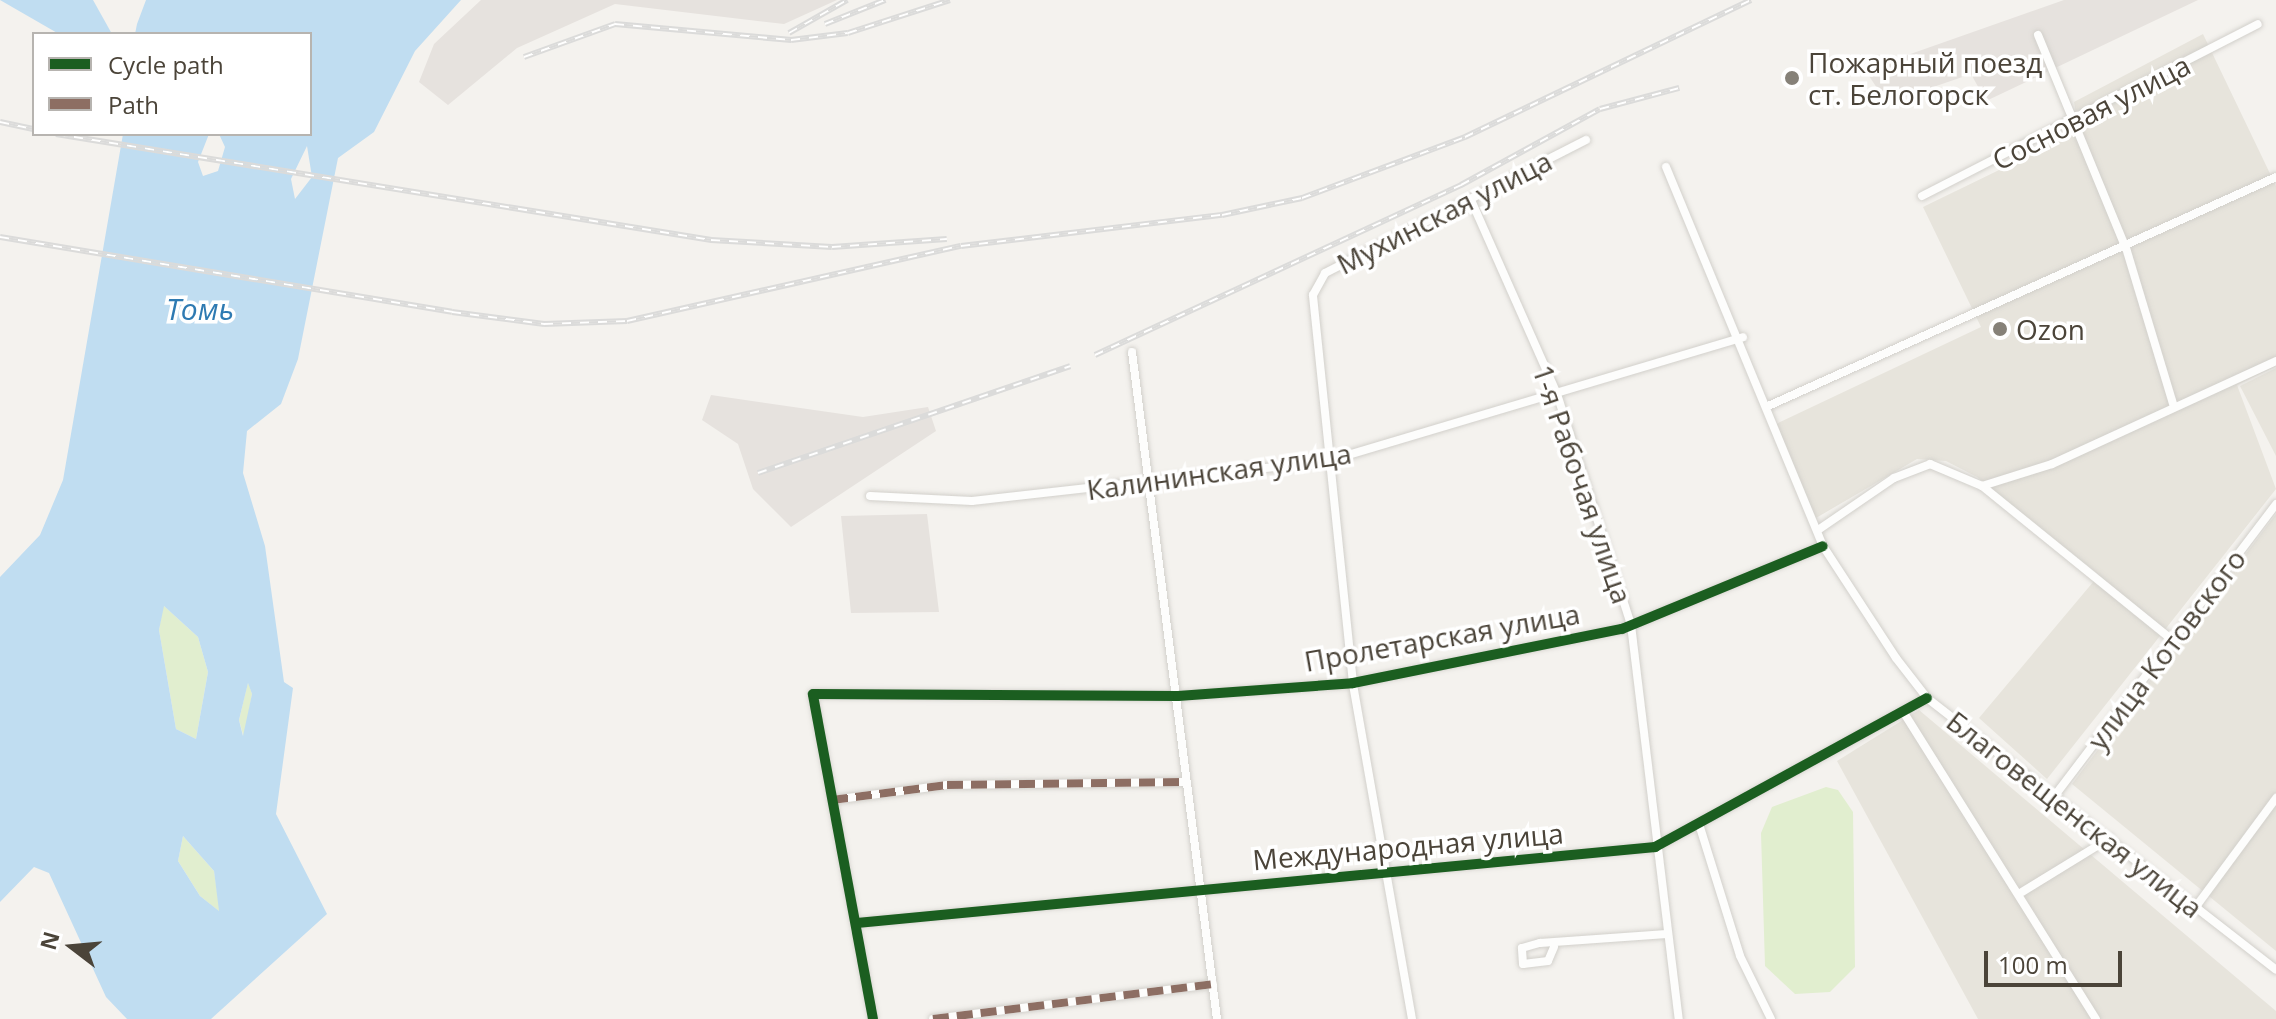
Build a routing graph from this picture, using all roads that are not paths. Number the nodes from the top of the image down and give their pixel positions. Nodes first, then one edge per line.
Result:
1 (2258, 24) dead end
2 (2038, 35) dead end
3 (2074, 124) junction
4 (1586, 140) dead end
5 (1666, 167) dead end
6 (2276, 177) edge
7 (1922, 196) dead end
8 (1471, 200) junction
9 (2126, 248) junction
10 (1743, 337) junction
11 (1132, 352) dead end
12 (2276, 361) edge
13 (1557, 394) junction
14 (1766, 407) junction
15 (2174, 407) junction
16 (1328, 461) junction
17 (1151, 485) junction
18 (1982, 486) junction
19 (870, 496) dead end
20 (2276, 504) edge
21 (1818, 530) junction
22 (1823, 546) junction
23 (1631, 625) junction
24 (2172, 640) junction
25 (1353, 683) junction
26 (1178, 696) junction
27 (1927, 698) junction
28 (1904, 713) junction
29 (1183, 782) junction
30 (2056, 794) junction
31 (2276, 798) edge
32 (832, 800) junction
33 (1699, 824) junction
34 (2110, 838) junction
35 (1655, 847) junction
36 (1392, 873) junction
37 (1200, 889) junction
38 (2022, 892) junction
39 (2195, 908) junction
40 (857, 923) junction
41 (1667, 934) junction
42 (1554, 947) dead end
43 (2276, 970) edge
44 (1213, 984) junction
45 (873, 1019) edge
46 (933, 1019) edge
47 (1217, 1019) edge
48 (1412, 1019) edge
49 (1679, 1019) edge
50 (1771, 1019) edge
51 (2096, 1019) edge

1 - 3 street, Сосновая улица
2 - 3 street
3 - 7 street, Сосновая улица
3 - 9 street
4 - 8 street, Мухинская улица
5 - 10 street, Благовещенская улица
6 - 9 street
8 - 13 street, 1-я Рабочая улица
8 - 16 street, Мухинская улица
9 - 14 street
9 - 15 street
10 - 13 street, Калининская улица
10 - 14 street, Благовещенская улица
11 - 17 street
12 - 15 street
13 - 16 street, Калининская улица
13 - 23 street, 1-я Рабочая улица
14 - 21 street, Благовещенская улица
15 - 18 street
16 - 17 street, Калининская улица
16 - 25 street
17 - 19 street, Калининская улица
17 - 26 street
18 - 21 street
18 - 24 street
20 - 24 street, улица Котовского
21 - 22 street, Благовещенская улица
22 - 23 street, Пролетарская улица
22 - 27 street, Благовещенская улица
23 - 25 street, Пролетарская улица
23 - 35 street, 1-я Рабочая улица
24 - 30 street, улица Котовского
25 - 26 street, Пролетарская улица
25 - 36 street
26 - 29 street
26 - 32 street, Пролетарская улица
27 - 28 street, Международная улица
27 - 30 street, Благовещенская улица
28 - 33 street, Международная улица
28 - 38 street
29 - 32 street
29 - 37 street
30 - 34 street, Благовещенская улица
31 - 39 street
32 - 40 street
33 - 35 street, Международная улица
33 - 50 street
34 - 38 street
34 - 39 street, Благовещенская улица
35 - 36 street, Международная улица
35 - 41 street, 1-я Рабочая улица
36 - 37 street, Международная улица
36 - 48 street
37 - 40 street, Международная улица
37 - 44 street
38 - 51 street
39 - 43 street, Благовещенская улица
40 - 45 street
41 - 42 street
41 - 49 street, 1-я Рабочая улица
44 - 46 street
44 - 47 street

